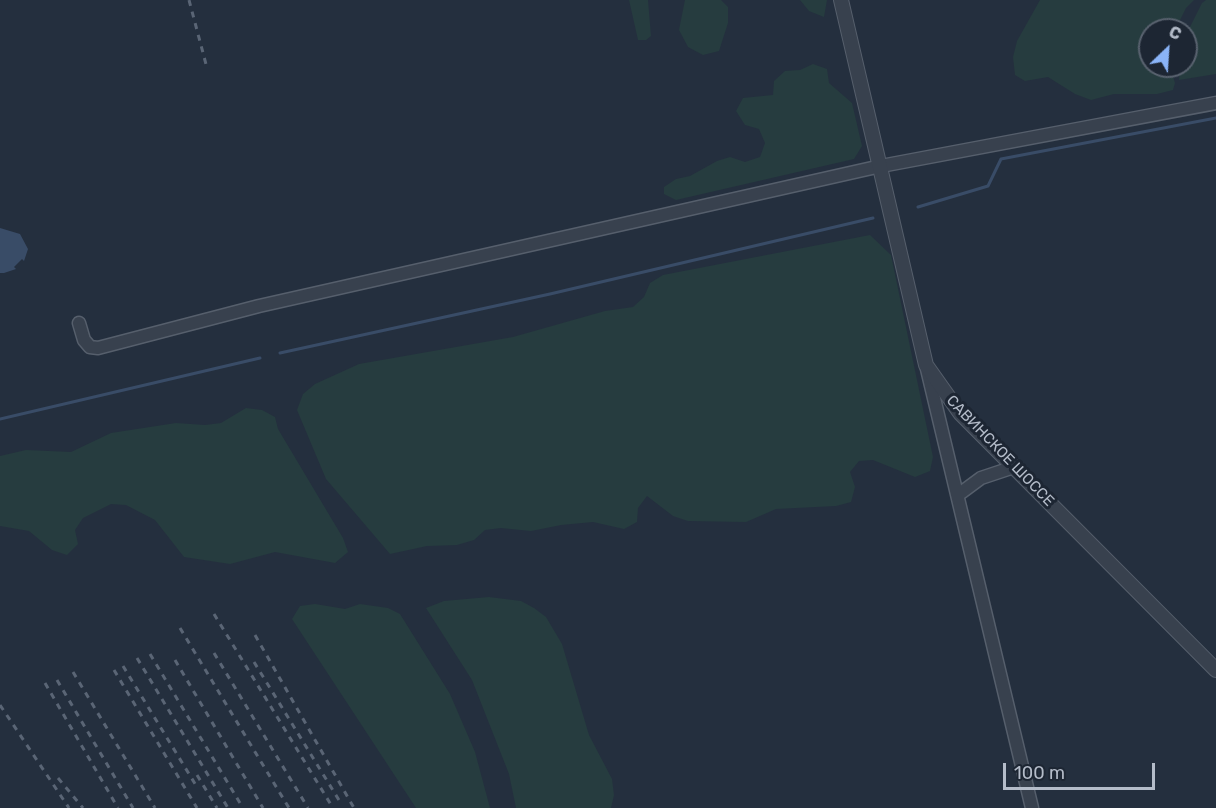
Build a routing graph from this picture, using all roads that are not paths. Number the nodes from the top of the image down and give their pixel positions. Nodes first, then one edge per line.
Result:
1 (841, 0) edge
2 (1216, 103) edge
3 (881, 166) junction
4 (80, 323) dead end
5 (926, 365) junction
6 (1014, 467) junction
7 (958, 495) junction
8 (1216, 670) edge
9 (1032, 808) edge

1 - 3 street, САВИНСКОЕ ШОССЕ
2 - 3 street
3 - 4 street
3 - 5 street, САВИНСКОЕ ШОССЕ
5 - 6 street, САВИНСКОЕ ШОССЕ
5 - 7 street
6 - 7 street
6 - 8 street, САВИНСКОЕ ШОССЕ
7 - 9 street

